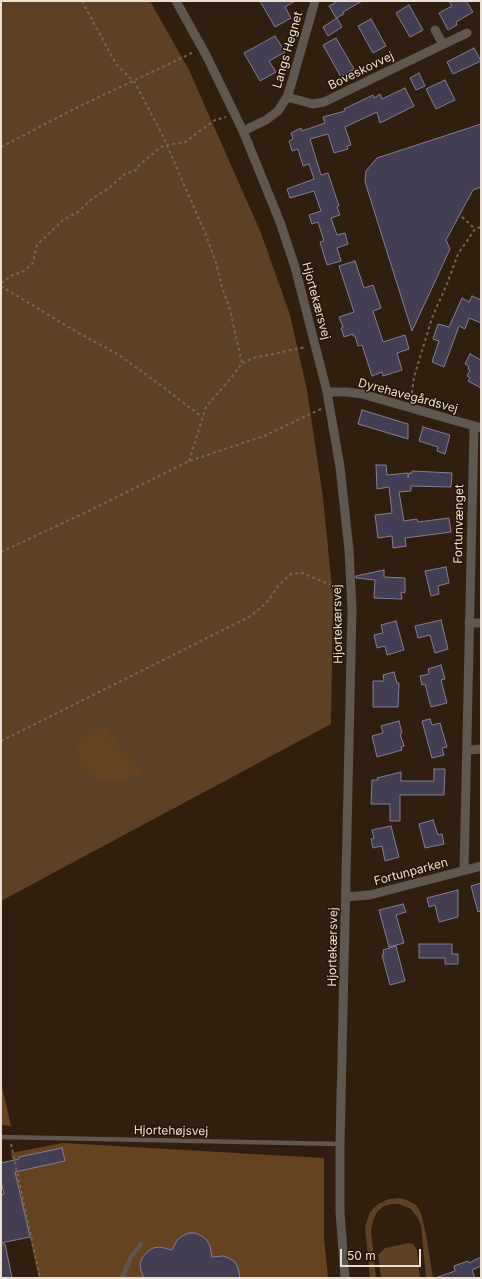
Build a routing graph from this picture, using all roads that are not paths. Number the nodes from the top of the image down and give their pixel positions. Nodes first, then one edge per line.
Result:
1 (176, 1) edge
2 (315, 1) edge
3 (435, 30) dead end
4 (467, 33) dead end
5 (443, 44) junction
6 (287, 97) junction
7 (243, 131) junction
8 (327, 392) junction
9 (477, 427) edge
10 (469, 623) junction
11 (481, 623) edge
12 (481, 749) edge
13 (467, 750) junction
14 (481, 866) edge
15 (464, 870) junction
16 (346, 897) junction
17 (1, 1137) edge
18 (340, 1144) junction
19 (141, 1244) dead end
20 (122, 1278) edge
21 (345, 1278) edge

1 - 7 street, Hjortekærsvej
2 - 6 street, Langs Hegnet
3 - 5 street
4 - 5 street, Boveskovvej
5 - 6 street, Boveskovvej
6 - 7 street, Langs Hegnet
7 - 8 street, Hjortekærsvej
8 - 9 street, Dyrehavegårdsvej
8 - 16 street, Hjortekærsvej
9 - 10 street, Fortunvænget
10 - 11 street
10 - 13 street, Fortunvænget
12 - 13 street
13 - 15 street, Fortunvænget
14 - 15 street, Fortunparken
15 - 16 street, Fortunparken
16 - 18 street, Hjortekærsvej
17 - 18 lane, Hjortehøjsvej
18 - 21 street, Hjortekærsvej
19 - 20 lane

